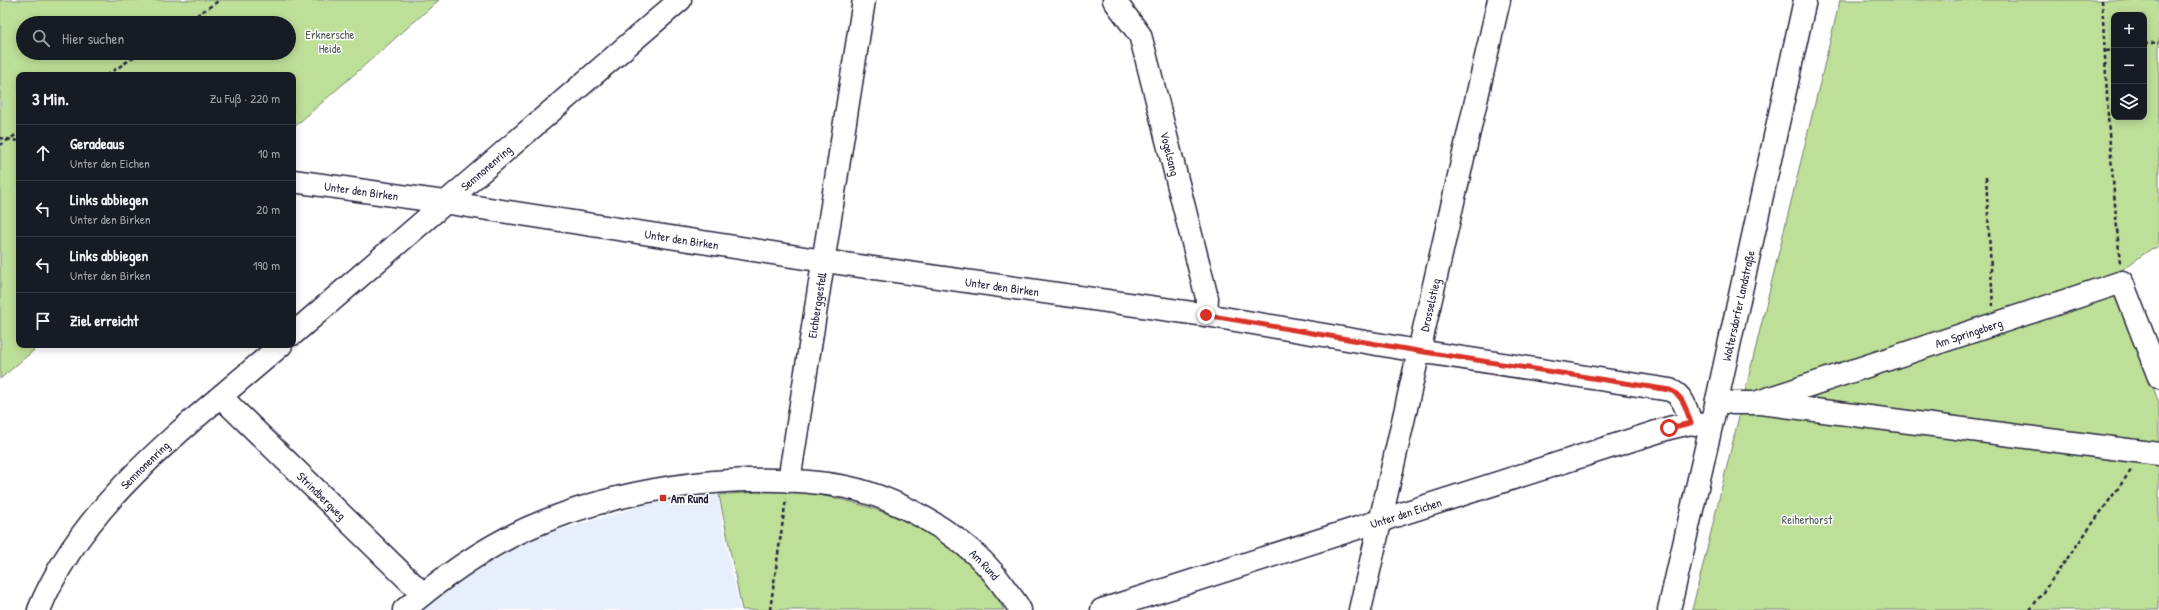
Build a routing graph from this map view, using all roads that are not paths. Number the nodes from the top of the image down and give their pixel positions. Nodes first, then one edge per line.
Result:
1 (680, 0) edge
2 (864, 0) edge
3 (1114, 0) edge
4 (1499, 0) edge
5 (1805, 0) edge
6 (296, 181) edge
7 (444, 202) junction
8 (824, 261) junction
9 (1206, 315) junction
10 (296, 331) edge
11 (278, 348) edge
12 (1418, 351) junction
13 (2159, 377) edge
14 (221, 397) junction
15 (1717, 400) junction
16 (1755, 403) junction
17 (1701, 425) junction
18 (2152, 454) edge
19 (789, 481) junction
20 (1380, 520) junction
21 (423, 594) junction
22 (39, 610) edge
23 (404, 610) edge
24 (1020, 610) edge
25 (1102, 610) edge
26 (1360, 610) edge
27 (1669, 610) edge

1 - 7 street, Semnonenring
2 - 8 street, Eichberggestell
3 - 9 street, Vogelsang
4 - 12 street, Drosselstieg
5 - 15 street, Woltersdorfer Landstraße
6 - 7 street, Unter den Birken
7 - 8 street, Unter den Birken
7 - 10 street, Semnonenring
8 - 9 street, Unter den Birken
8 - 19 street, Eichberggestell
9 - 12 street, Unter den Birken
11 - 14 street, Semnonenring
12 - 17 street, Unter den Birken
12 - 20 street, Drosselstieg
13 - 16 street, Am Springeberg
14 - 21 street, Strindbergweg
14 - 22 street, Semnonenring
15 - 16 street, Am Springeberg
15 - 17 street, Woltersdorfer Landstraße
16 - 18 street
17 - 20 street, Unter den Eichen
17 - 27 street, Woltersdorfer Landstraße
19 - 21 street, Am Rund
19 - 24 street, Am Rund
20 - 25 street, Unter den Eichen
20 - 26 street, Drosselstieg
21 - 23 street, Am Rund

